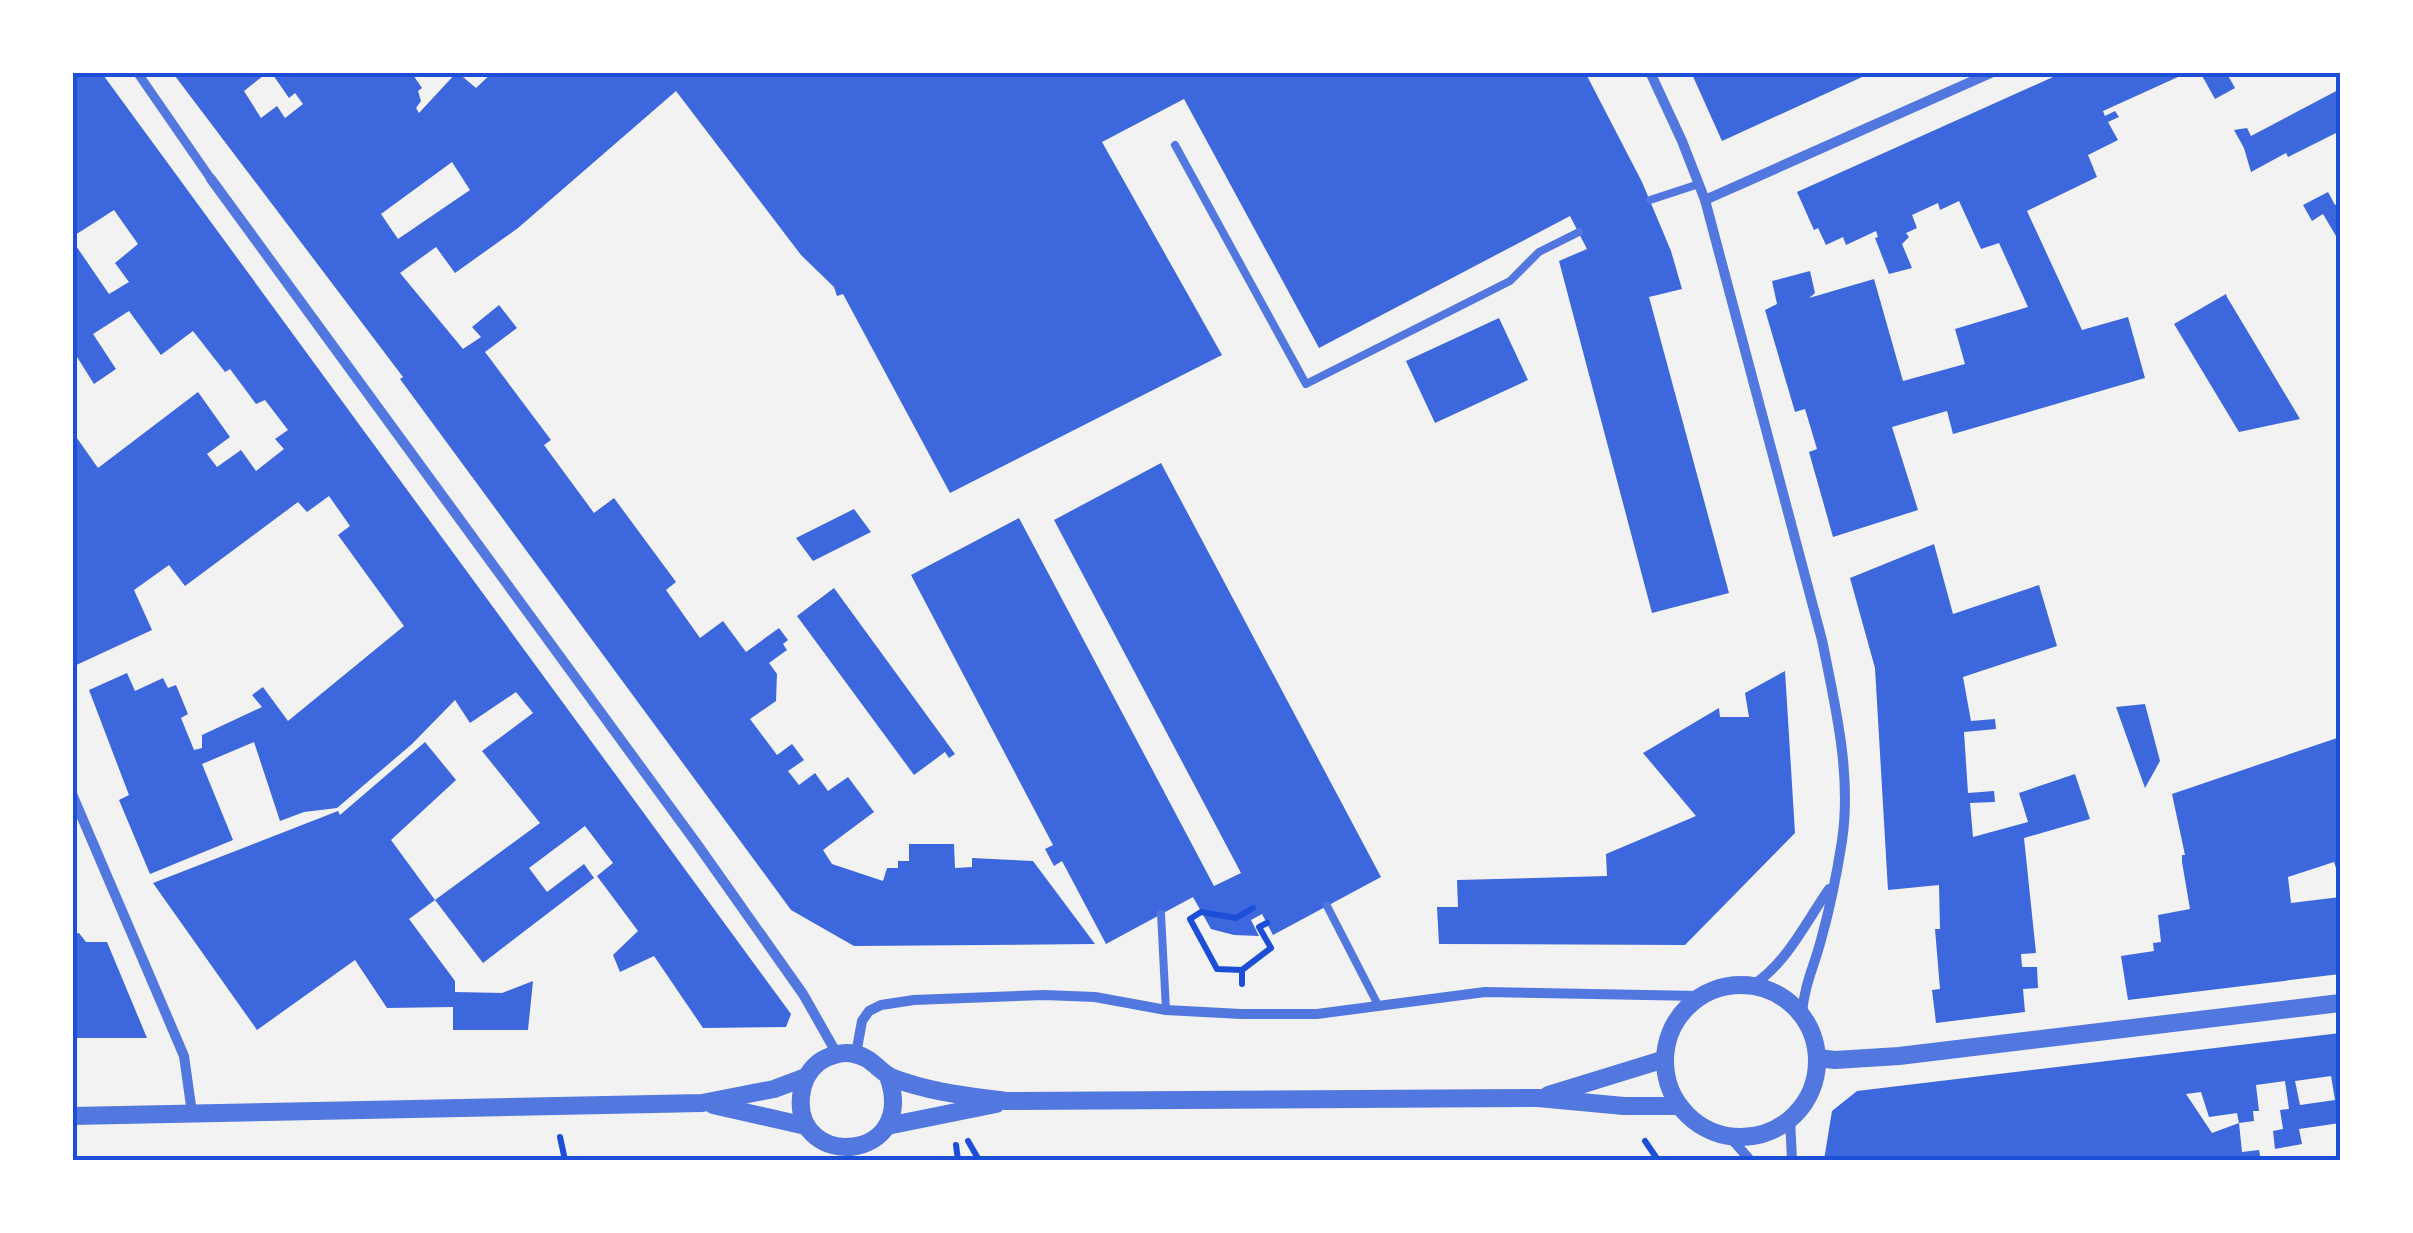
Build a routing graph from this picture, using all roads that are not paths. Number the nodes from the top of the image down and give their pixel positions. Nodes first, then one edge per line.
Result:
1 (136, 72) edge
2 (1650, 72) edge
3 (1992, 72) edge
4 (1175, 144) dead end
5 (211, 180) joint
6 (1700, 184) junction
7 (1650, 200) dead end
8 (1704, 200) junction
9 (1578, 232) dead end
10 (72, 794) edge
11 (1832, 884) junction
12 (1327, 906) dead end
13 (1162, 914) dead end
14 (1753, 985) junction
15 (1700, 996) junction
16 (2340, 1002) edge
17 (1378, 1006) junction
18 (1166, 1010) junction
19 (1802, 1014) junction
20 (846, 1054) junction
21 (1818, 1058) junction
22 (1665, 1059) junction
23 (888, 1076) junction
24 (806, 1077) junction
25 (1538, 1098) junction
26 (1006, 1101) junction
27 (702, 1103) junction
28 (1679, 1106) junction
29 (192, 1113) junction
30 (72, 1116) edge
31 (1790, 1120) junction
32 (806, 1126) junction
33 (888, 1126) junction
34 (1729, 1136) junction
35 (1750, 1160) edge
36 (1792, 1160) edge

1 - 5 street
2 - 6 street
3 - 8 street
4 - 9 lane
5 - 20 street
6 - 7 lane
6 - 8 street
8 - 11 street
10 - 29 street
11 - 14 street
11 - 19 street
12 - 17 lane
13 - 18 lane
14 - 15 street
14 - 19 street
15 - 17 street
15 - 22 street
16 - 21 street
17 - 18 street
18 - 20 street
19 - 21 street
20 - 23 street
20 - 24 street
21 - 31 street
22 - 25 street
22 - 28 street
23 - 26 street
23 - 33 street
24 - 27 street
24 - 32 street
25 - 26 street
25 - 28 street
26 - 33 street
27 - 29 street
27 - 32 street
28 - 34 street
29 - 30 street
31 - 34 street
31 - 36 street
32 - 33 street
34 - 35 street

